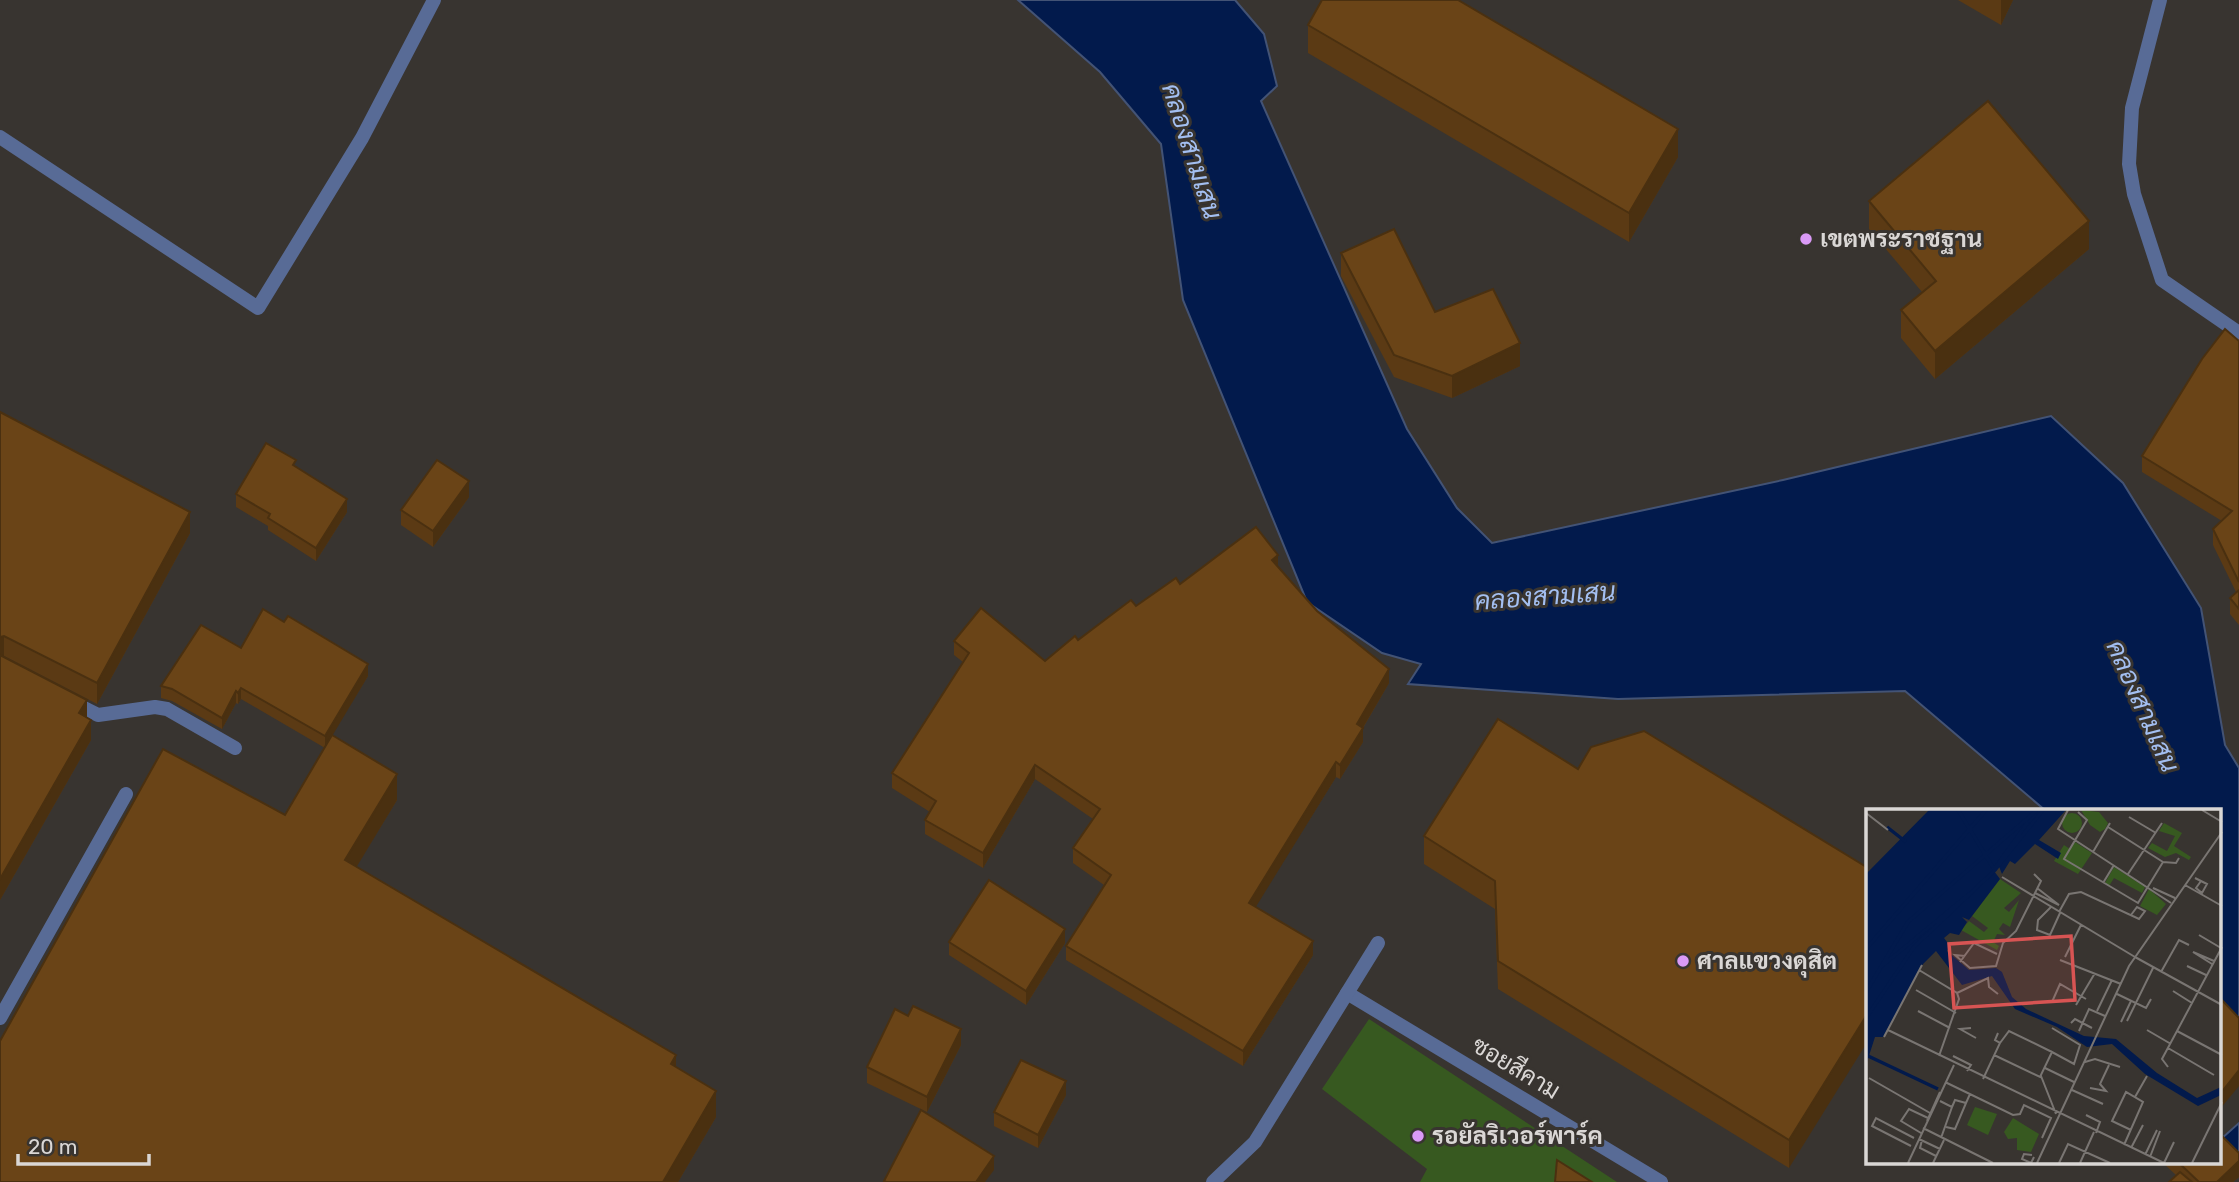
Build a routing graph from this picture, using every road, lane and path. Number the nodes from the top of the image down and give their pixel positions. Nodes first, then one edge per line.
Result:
1 (433, 0) edge
2 (2160, 0) edge
3 (0, 137) edge
4 (2239, 334) edge
5 (61, 696) edge
6 (235, 748) dead end
7 (126, 793) dead end
8 (1378, 943) dead end
9 (1347, 993) junction
10 (0, 1018) edge
11 (1213, 1182) edge
12 (1661, 1182) edge

1 - 3 street
2 - 4 street
5 - 6 street
7 - 10 street
8 - 9 street
9 - 11 street
9 - 12 street, ซอยสีคาม

